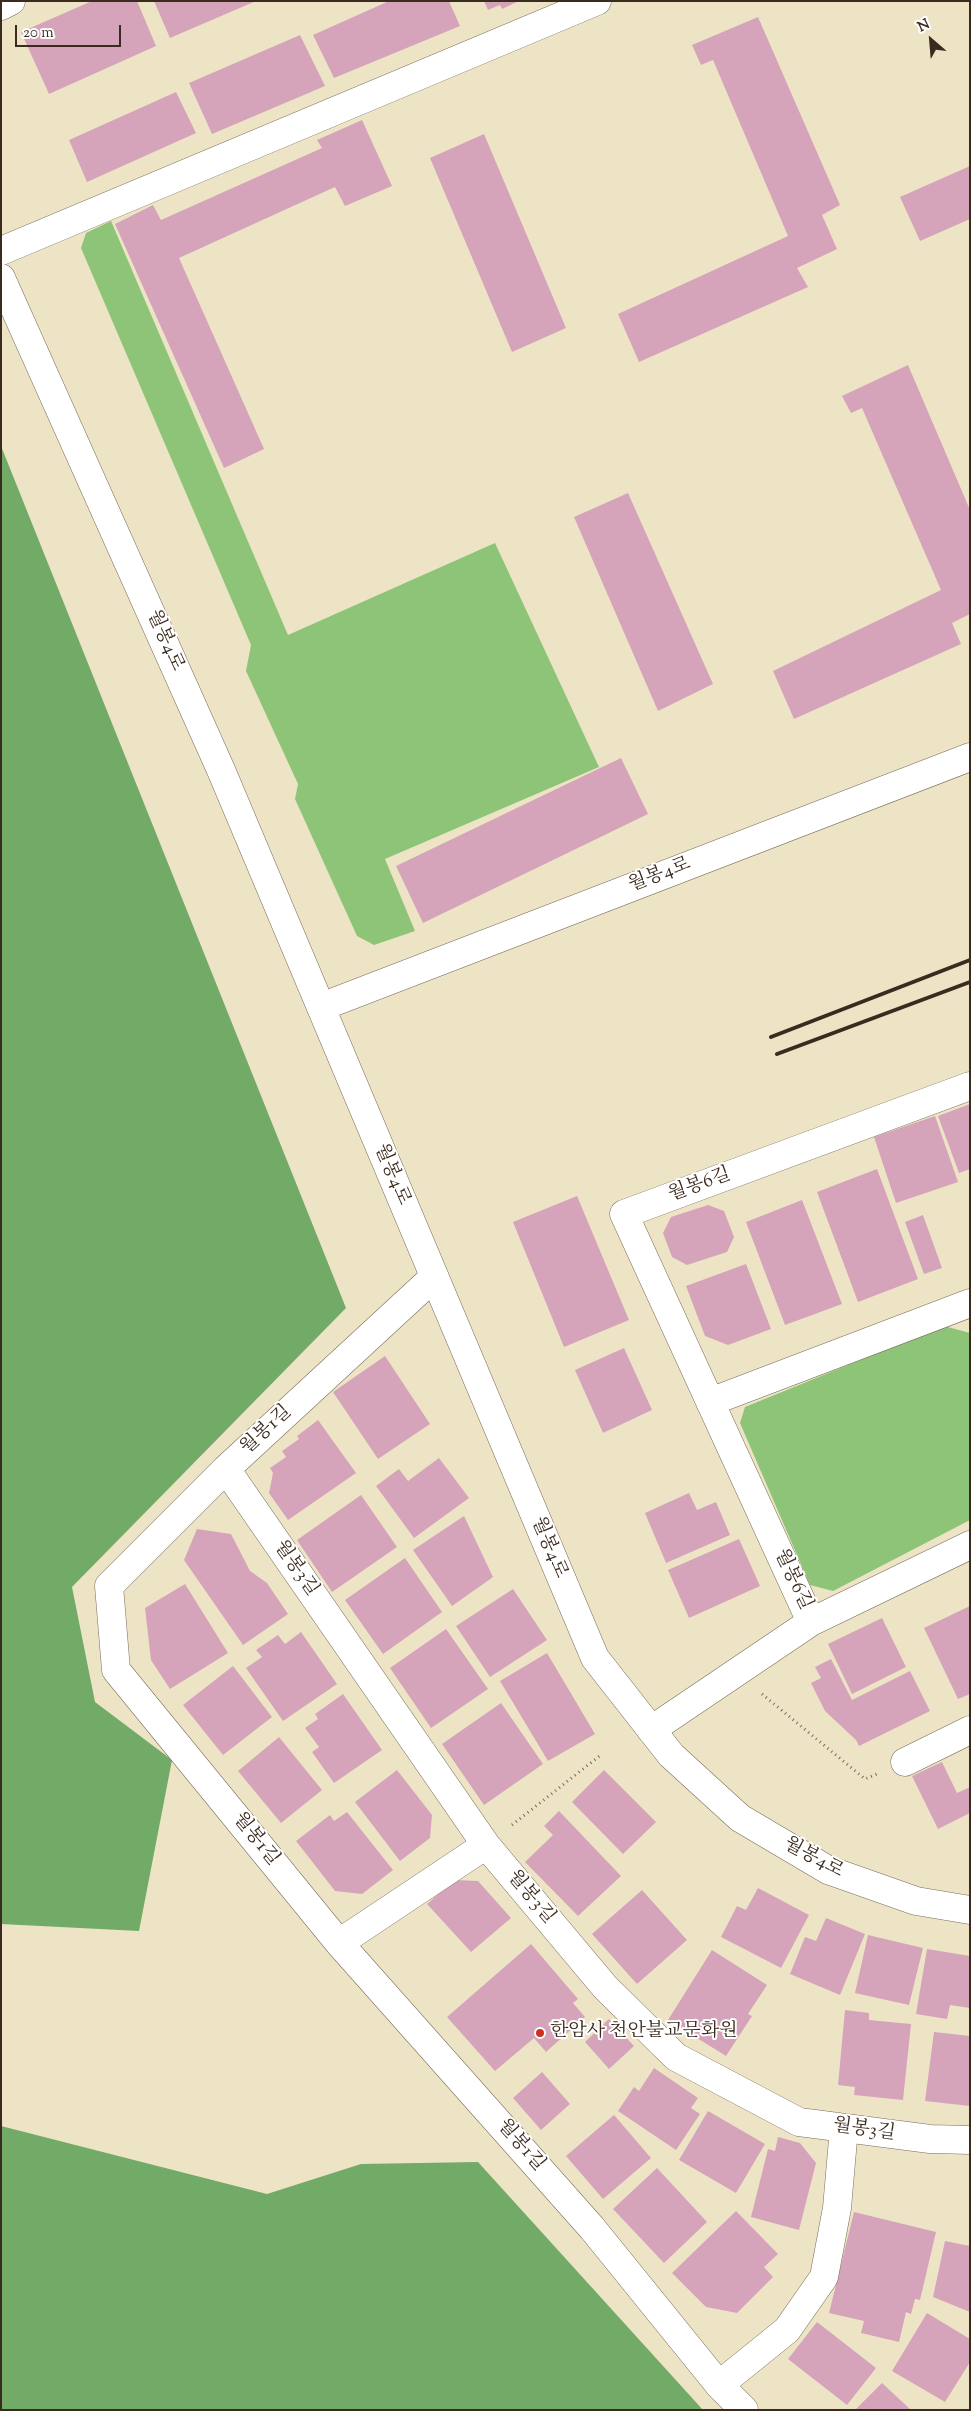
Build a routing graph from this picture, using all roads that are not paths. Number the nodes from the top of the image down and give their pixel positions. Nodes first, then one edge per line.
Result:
1 (11, 1) edge
2 (597, 1) edge
3 (1, 6) edge
4 (1, 251) edge
5 (1, 278) edge
6 (970, 756) edge
7 (322, 1007) junction
8 (970, 1086) edge
9 (434, 1277) junction
10 (970, 1303) edge
11 (710, 1402) junction
12 (226, 1469) junction
13 (970, 1545) edge
14 (811, 1622) junction
15 (650, 1730) junction
16 (970, 1730) edge
17 (905, 1762) road end
18 (486, 1845) junction
19 (970, 1910) edge
20 (339, 1943) junction
21 (844, 2128) junction
22 (970, 2140) edge
23 (719, 2386) junction
24 (744, 2410) edge

1 - 3 street
2 - 4 street
5 - 7 street, 월봉4로
6 - 7 street, 월봉4로
7 - 9 street, 월봉4로
8 - 11 street, 월봉6길
9 - 12 street, 월봉1길
9 - 15 street, 월봉4로
10 - 11 street
11 - 14 street, 월봉6길
12 - 18 street, 월봉3길
12 - 20 street, 월봉1길
13 - 14 street, 월봉6길
14 - 15 street, 월봉6길
15 - 19 street, 월봉4로
16 - 17 street
18 - 20 street
18 - 21 street, 월봉3길
20 - 23 street, 월봉1길
21 - 22 street, 월봉3길
21 - 23 street
23 - 24 street, 월봉1길

